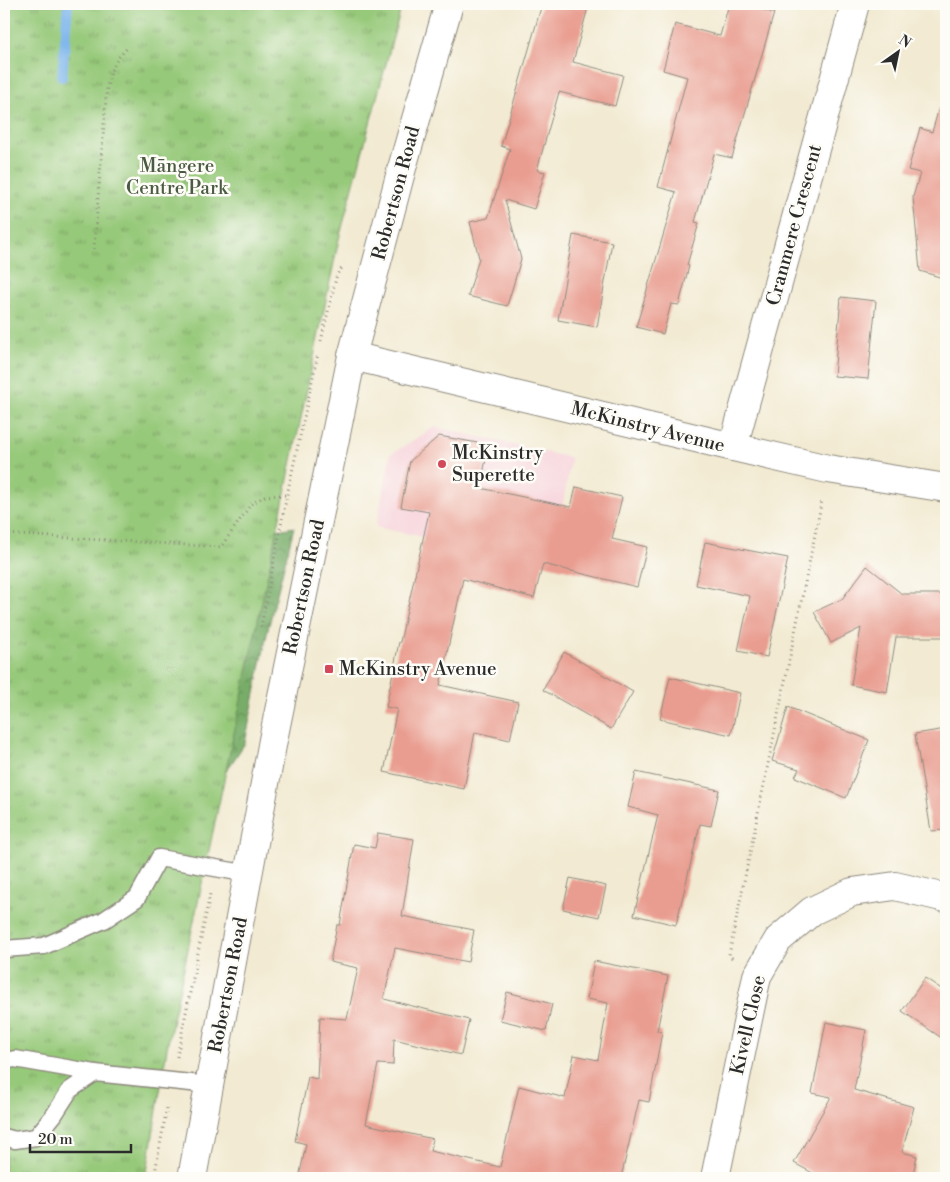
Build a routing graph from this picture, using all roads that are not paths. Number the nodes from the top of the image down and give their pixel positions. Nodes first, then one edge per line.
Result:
1 (448, 4) edge
2 (855, 4) edge
3 (352, 356) junction
4 (733, 447) junction
5 (946, 488) edge
6 (249, 874) junction
7 (946, 898) edge
8 (4, 949) edge
9 (4, 1061) edge
10 (95, 1073) junction
11 (210, 1085) junction
12 (4, 1137) edge
13 (192, 1178) edge
14 (715, 1178) edge

1 - 3 street, Robertson Road
2 - 4 street, Cranmere Crescent
3 - 4 street, McKinstry Avenue
3 - 6 street, Robertson Road
4 - 5 street, McKinstry Avenue
6 - 8 lane
6 - 11 street, Robertson Road
7 - 14 street, Kivell Close
9 - 10 lane
10 - 11 lane
10 - 12 lane
11 - 13 street, Robertson Road

